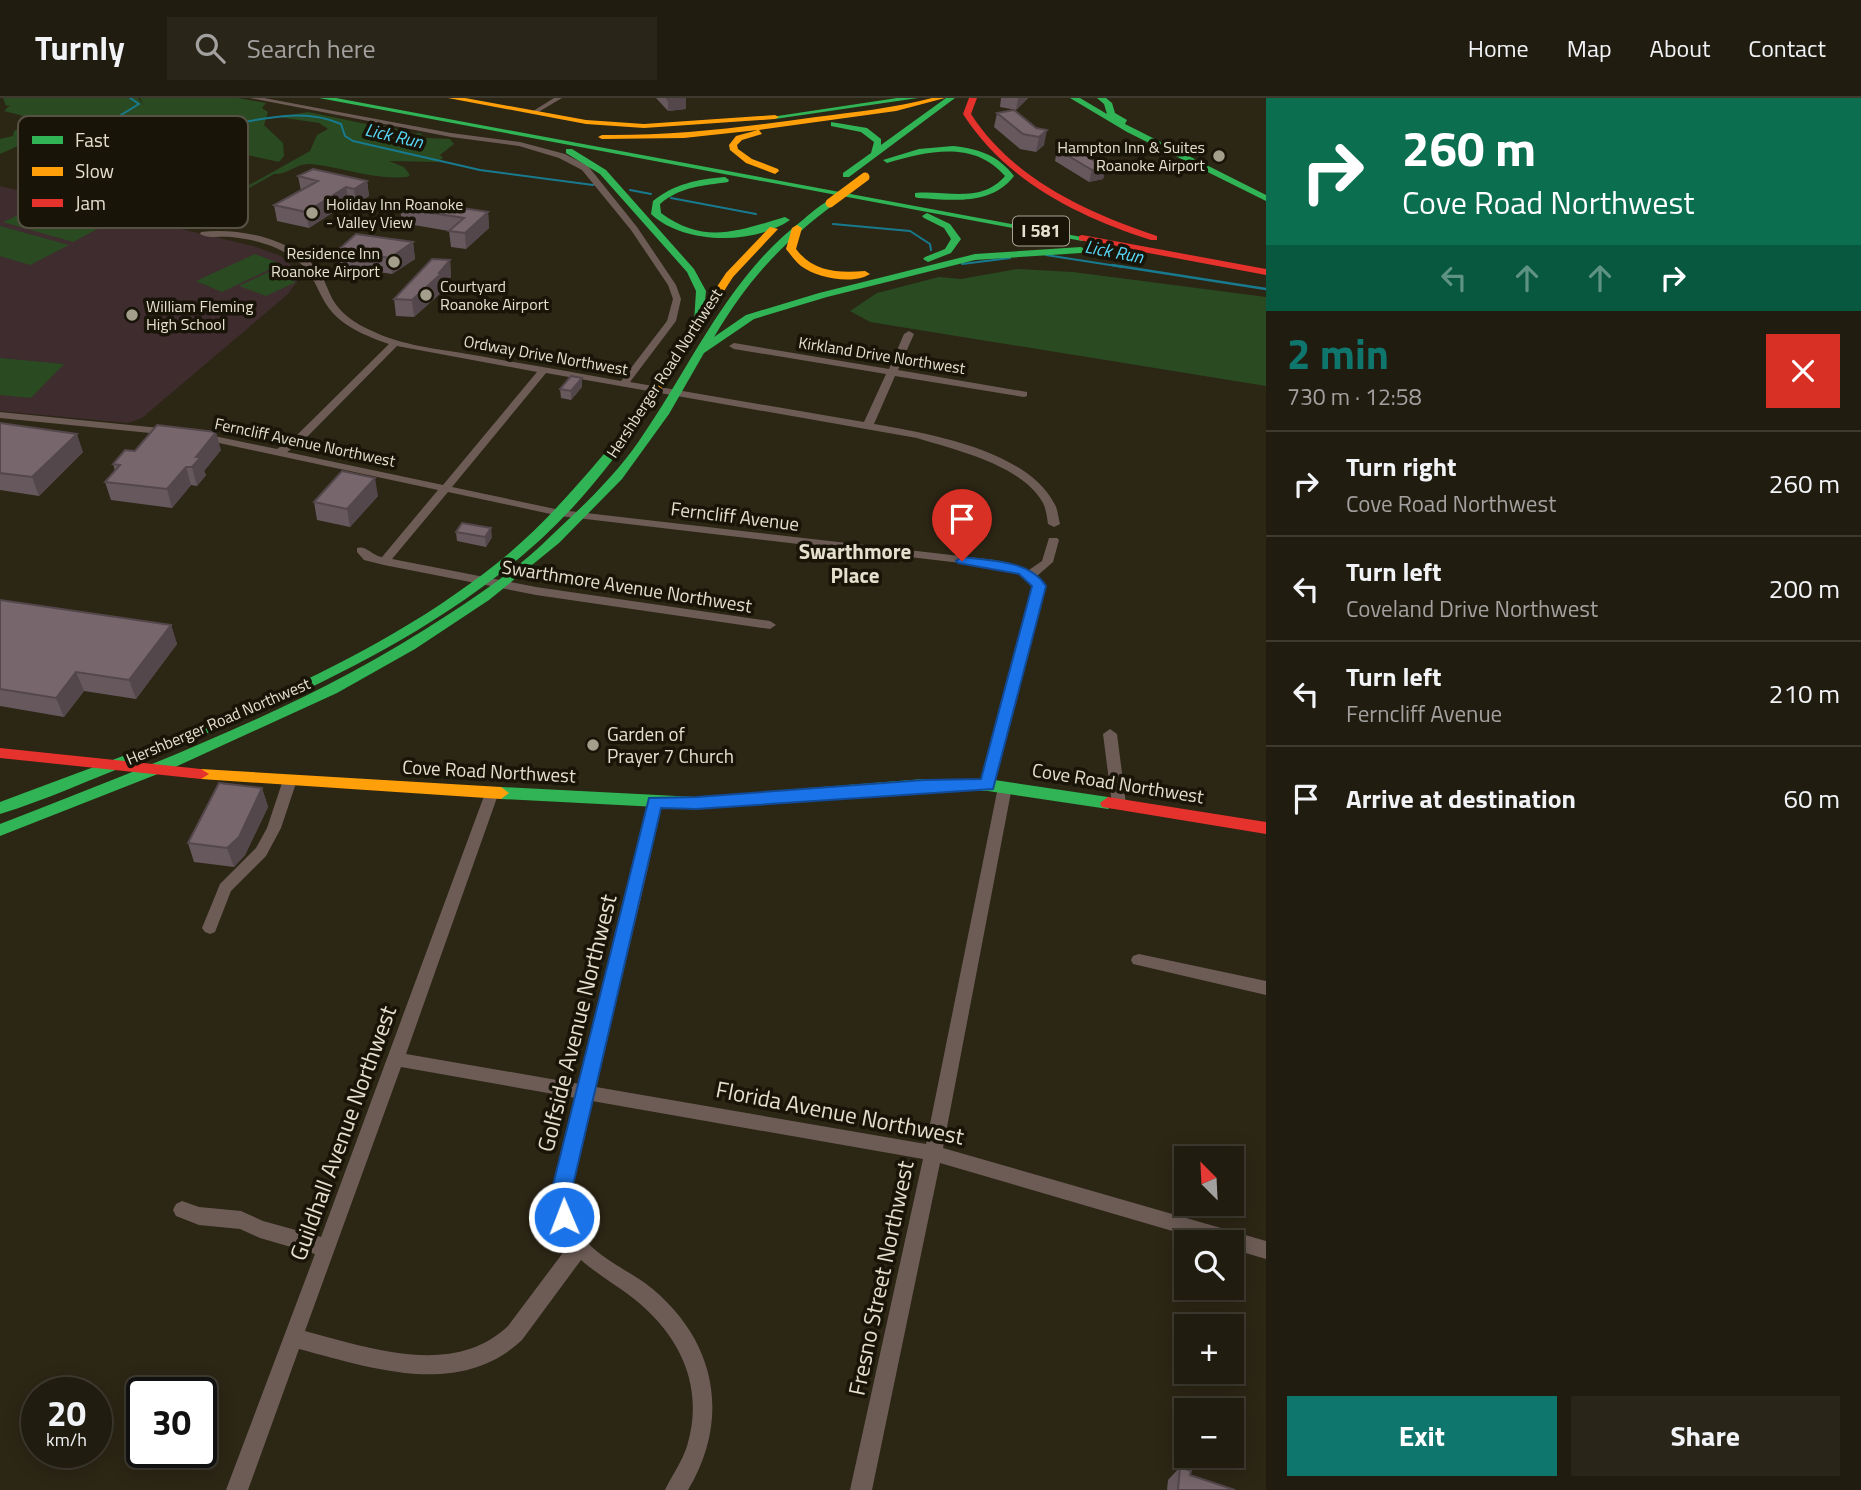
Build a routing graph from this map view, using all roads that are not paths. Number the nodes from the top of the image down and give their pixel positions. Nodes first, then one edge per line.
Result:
1 (253, 98) edge
2 (323, 98) edge
3 (366, 98) edge
4 (452, 98) edge
5 (559, 98) edge
6 (914, 98) edge
7 (941, 98) edge
8 (951, 98) edge
9 (968, 98) edge
10 (973, 98) edge
11 (1074, 98) edge
12 (1101, 98) edge
13 (533, 113) junction
14 (553, 132) junction
15 (525, 136) junction
16 (1145, 136) junction
17 (881, 157) junction
18 (782, 179) junction
19 (885, 197) junction
20 (1266, 198) edge
21 (791, 224) junction
22 (204, 233) dead end
23 (1197, 255) junction
24 (1266, 262) edge
25 (1266, 272) edge
26 (699, 322) junction
27 (909, 334) dead end
28 (395, 343) junction
29 (734, 346) dead end
30 (699, 352) junction
31 (544, 370) junction
32 (893, 372) junction
33 (624, 384) junction
34 (666, 391) junction
35 (1024, 394) dead end
36 (0, 415) edge
37 (868, 425) junction
38 (281, 452) junction
39 (447, 488) junction
40 (560, 513) junction
41 (581, 516) junction
42 (601, 518) joint
43 (1054, 524) dead end
44 (1053, 540) dead end
45 (361, 550) dead end
46 (384, 562) junction
47 (445, 574) junction
48 (1030, 575) junction
49 (480, 580) junction
50 (502, 585) junction
51 (458, 595) junction
52 (769, 625) dead end
53 (240, 733) junction
54 (1110, 734) dead end
55 (0, 753) edge
56 (47, 758) junction
57 (113, 765) junction
58 (151, 769) junction
59 (235, 777) junction
60 (290, 780) junction
61 (996, 786) junction
62 (39, 792) junction
63 (492, 792) junction
64 (654, 802) junction
65 (1119, 804) junction
66 (0, 808) edge
67 (1266, 828) edge
68 (0, 830) edge
69 (210, 928) dead end
70 (1139, 960) dead end
71 (1266, 988) edge
72 (396, 1059) junction
73 (584, 1093) junction
74 (932, 1153) junction
75 (182, 1210) dead end
76 (580, 1246) junction
77 (327, 1248) junction
78 (1266, 1250) edge
79 (293, 1338) junction
80 (237, 1490) edge
81 (676, 1490) edge
82 (861, 1490) edge

1 - 33 street
2 - 15 main road, I 581
3 - 14 main road, I 581
4 - 13 main road
5 - 13 street
6 - 13 main road
7 - 14 main road
8 - 17 main road, Hershberger Road Northwest
9 - 17 main road, Hershberger Road Northwest
10 - 23 main road
11 - 16 main road
12 - 16 main road
14 - 18 main road, I 581
15 - 18 main road, I 581
15 - 26 main road
16 - 20 main road
17 - 18 main road
17 - 19 main road
17 - 21 main road, Hershberger Road Northwest
17 - 21 main road, Hershberger Road Northwest, bridge
18 - 19 main road, I 581
18 - 21 main road
19 - 21 main road
19 - 23 main road, I 581
21 - 26 main road, Hershberger Road Northwest
21 - 30 main road, Hershberger Road Northwest
22 - 28 street, Ordway Drive Northwest
23 - 24 main road, I 581
23 - 25 main road, I 581
23 - 30 main road
26 - 34 main road, Hershberger Road Northwest
27 - 32 street
28 - 31 street, Ordway Drive Northwest
28 - 38 street
29 - 32 street, Kirkland Drive Northwest
30 - 34 main road, Hershberger Road Northwest
31 - 33 street, Ordway Drive Northwest
31 - 39 street
32 - 35 street, Kirkland Drive Northwest
32 - 37 street
33 - 34 street, Ordway Drive Northwest
34 - 37 street, Ordway Drive Northwest
34 - 40 main road, Hershberger Road Northwest
34 - 41 main road, Hershberger Road Northwest
36 - 38 street, Ferncliff Avenue Northwest
37 - 43 street, Ordway Drive Northwest
38 - 39 street, Ferncliff Avenue Northwest
39 - 40 street, Ferncliff Avenue Northwest
39 - 46 street
40 - 41 street, Ferncliff Avenue Northwest
40 - 49 main road, Hershberger Road Northwest
41 - 42 street, Ferncliff Avenue Northwest
41 - 50 main road, Hershberger Road Northwest
42 - 48 street, Ferncliff Avenue
44 - 48 street
45 - 46 street, Swarthmore Avenue Northwest
46 - 47 street, Swarthmore Avenue Northwest
47 - 49 street, Swarthmore Avenue Northwest
47 - 51 street
48 - 61 street, Fresno Street Northwest
49 - 50 street, Swarthmore Avenue Northwest
49 - 51 main road, Hershberger Road Northwest
50 - 52 street, Swarthmore Avenue Northwest
50 - 53 main road, Hershberger Road Northwest
51 - 57 main road, Hershberger Road Northwest
53 - 58 main road, Hershberger Road Northwest
53 - 59 main road
54 - 65 street
55 - 56 main road, Cove Road Northwest
56 - 57 main road, Cove Road Northwest
56 - 62 main road
57 - 58 main road, Cove Road Northwest
57 - 62 main road, Hershberger Road Northwest
58 - 59 main road, Cove Road Northwest
58 - 68 main road, Hershberger Road Northwest
59 - 60 main road, Cove Road Northwest
60 - 63 main road, Cove Road Northwest
60 - 69 street
61 - 64 main road, Cove Road Northwest
61 - 65 main road, Cove Road Northwest
61 - 74 street, Fresno Street Northwest
62 - 66 main road, Hershberger Road Northwest
63 - 64 main road, Cove Road Northwest
63 - 72 street, Guildhall Avenue Northwest
64 - 73 street, Golfside Avenue Northwest
65 - 67 main road, Cove Road Northwest
70 - 71 street
72 - 73 street, Florida Avenue Northwest
72 - 77 street, Guildhall Avenue Northwest
73 - 74 street, Florida Avenue Northwest
73 - 76 street, Golfside Avenue Northwest
74 - 78 street, Florida Avenue Northwest
74 - 82 street, Fresno Street Northwest
75 - 77 street
76 - 79 street
76 - 81 street, Golfside Avenue Northwest
77 - 79 street, Guildhall Avenue Northwest
79 - 80 street, Guildhall Avenue Northwest

